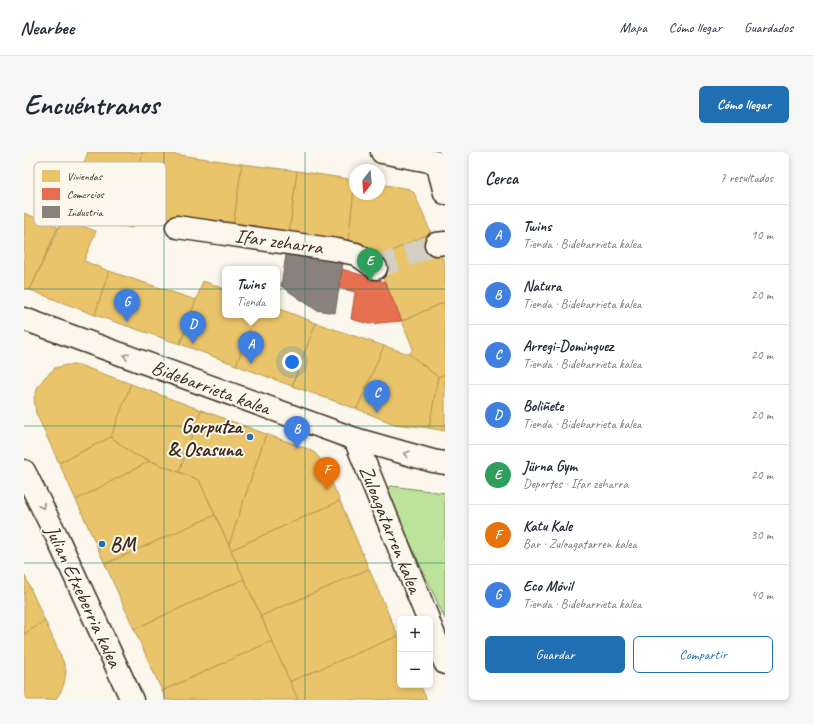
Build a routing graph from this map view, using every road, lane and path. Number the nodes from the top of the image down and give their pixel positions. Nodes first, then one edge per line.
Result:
1 (382, 152) edge
2 (441, 163) edge
3 (445, 193) edge
4 (177, 227) dead end
5 (376, 268) dead end
6 (24, 319) edge
7 (355, 439) junction
8 (445, 463) edge
9 (24, 471) edge
10 (427, 616) edge
11 (433, 633) edge
12 (445, 663) edge
13 (132, 700) edge

1 - 2 street
2 - 3 street
4 - 5 street, Ifar zeharra
7 -> 6 street, Bidebarrieta kalea
8 -> 7 street, Bidebarrieta kalea
7 - 10 street, Zuloagatarren kalea
9 -> 13 street, Julian Etxeberria kalea
11 - 12 street

